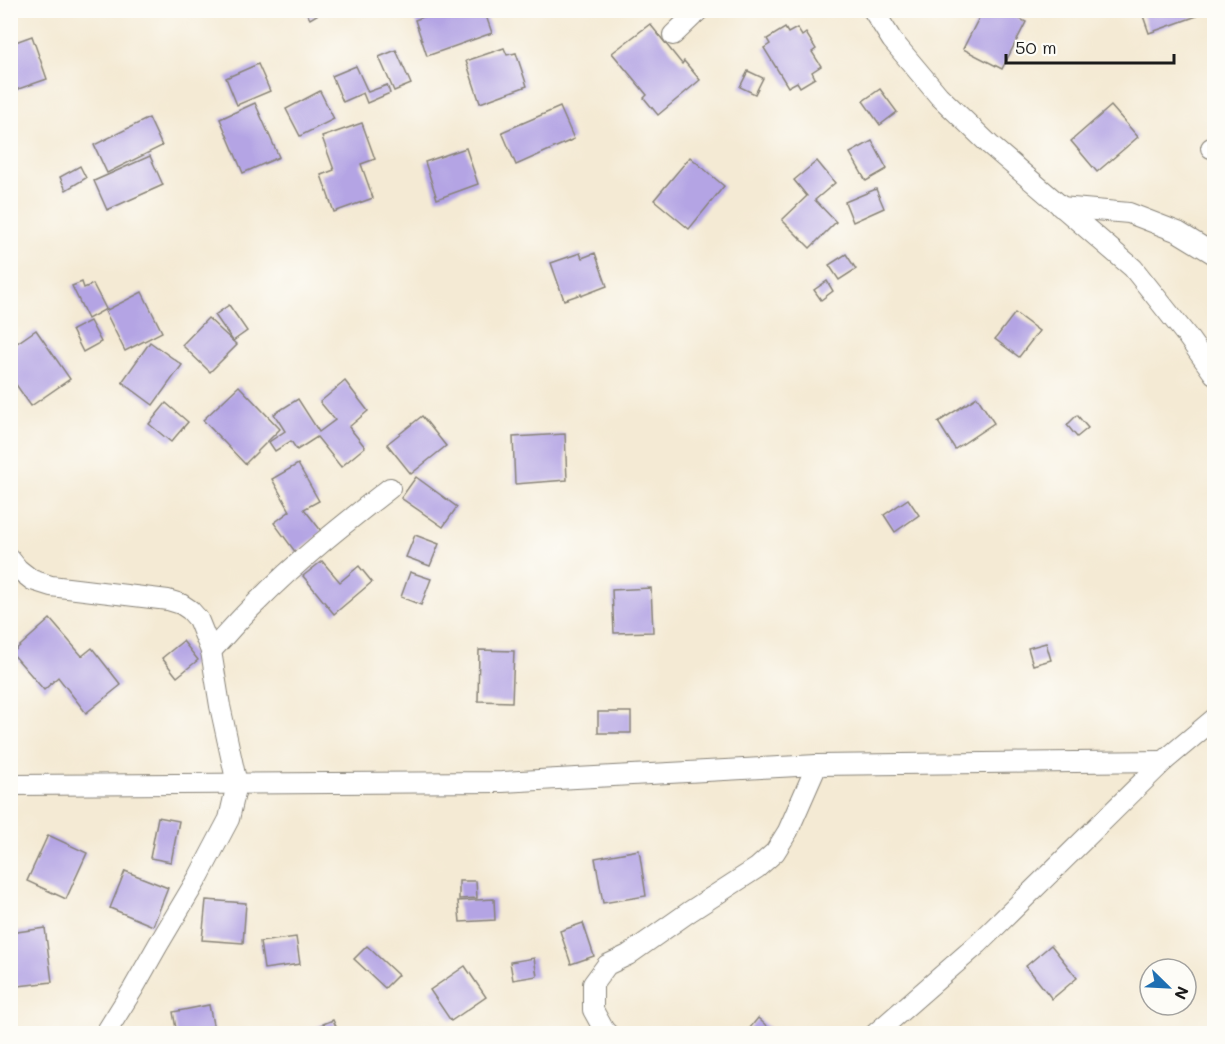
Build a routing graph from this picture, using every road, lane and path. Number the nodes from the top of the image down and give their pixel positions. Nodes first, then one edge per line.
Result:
1 (699, 10) edge
2 (873, 10) edge
3 (673, 35) dead end
4 (1061, 207) junction
5 (1215, 254) edge
6 (1215, 374) edge
7 (390, 488) dead end
8 (10, 558) edge
9 (211, 651) junction
10 (1215, 719) edge
11 (1164, 761) junction
12 (817, 765) junction
13 (10, 784) edge
14 (237, 784) junction
15 (105, 1034) edge
16 (608, 1034) edge
17 (875, 1034) edge

1 - 3 street
2 - 4 street
4 - 5 street
4 - 6 street
7 - 9 street
8 - 9 street
9 - 14 street
10 - 11 street
11 - 12 street
11 - 17 street
12 - 14 street
12 - 16 street
13 - 14 street
14 - 15 street

